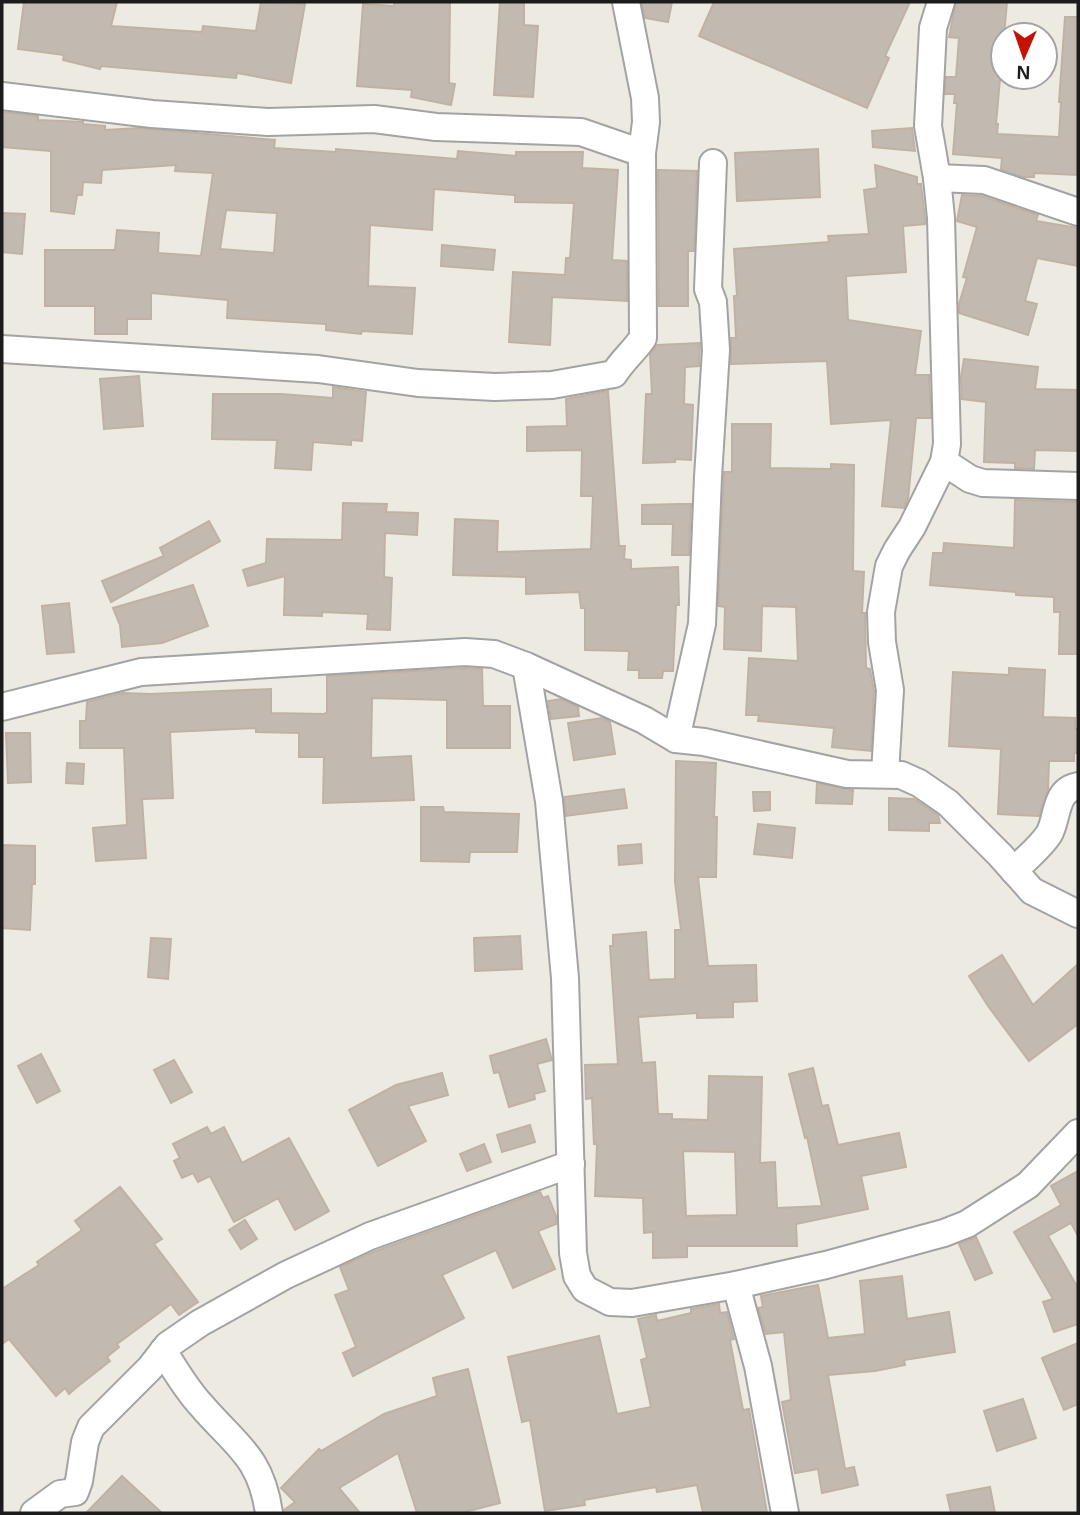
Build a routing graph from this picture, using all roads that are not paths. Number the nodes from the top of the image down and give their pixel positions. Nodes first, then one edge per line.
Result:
1 (626, 2) edge
2 (941, 2) edge
3 (2, 96) edge
4 (642, 152) junction
5 (713, 163) dead end
6 (937, 178) junction
7 (1078, 212) edge
8 (2, 349) edge
9 (944, 462) junction
10 (1078, 485) edge
11 (526, 666) junction
12 (3, 703) edge
13 (676, 739) junction
14 (885, 774) junction
15 (1078, 786) edge
16 (1014, 870) junction
17 (1078, 914) edge
18 (1078, 1133) edge
19 (571, 1164) junction
20 (736, 1286) junction
21 (163, 1351) junction
22 (34, 1513) edge
23 (269, 1513) edge
24 (785, 1513) edge

1 - 4 street
2 - 6 street
3 - 4 street
4 - 8 street
5 - 13 street
6 - 7 street
6 - 9 street
9 - 10 street
9 - 14 street
11 - 12 street
11 - 13 street
11 - 19 street
13 - 14 street
14 - 16 street
15 - 16 street
16 - 17 street
18 - 20 street
19 - 20 street
19 - 21 street
20 - 24 street
21 - 22 street
21 - 23 street

